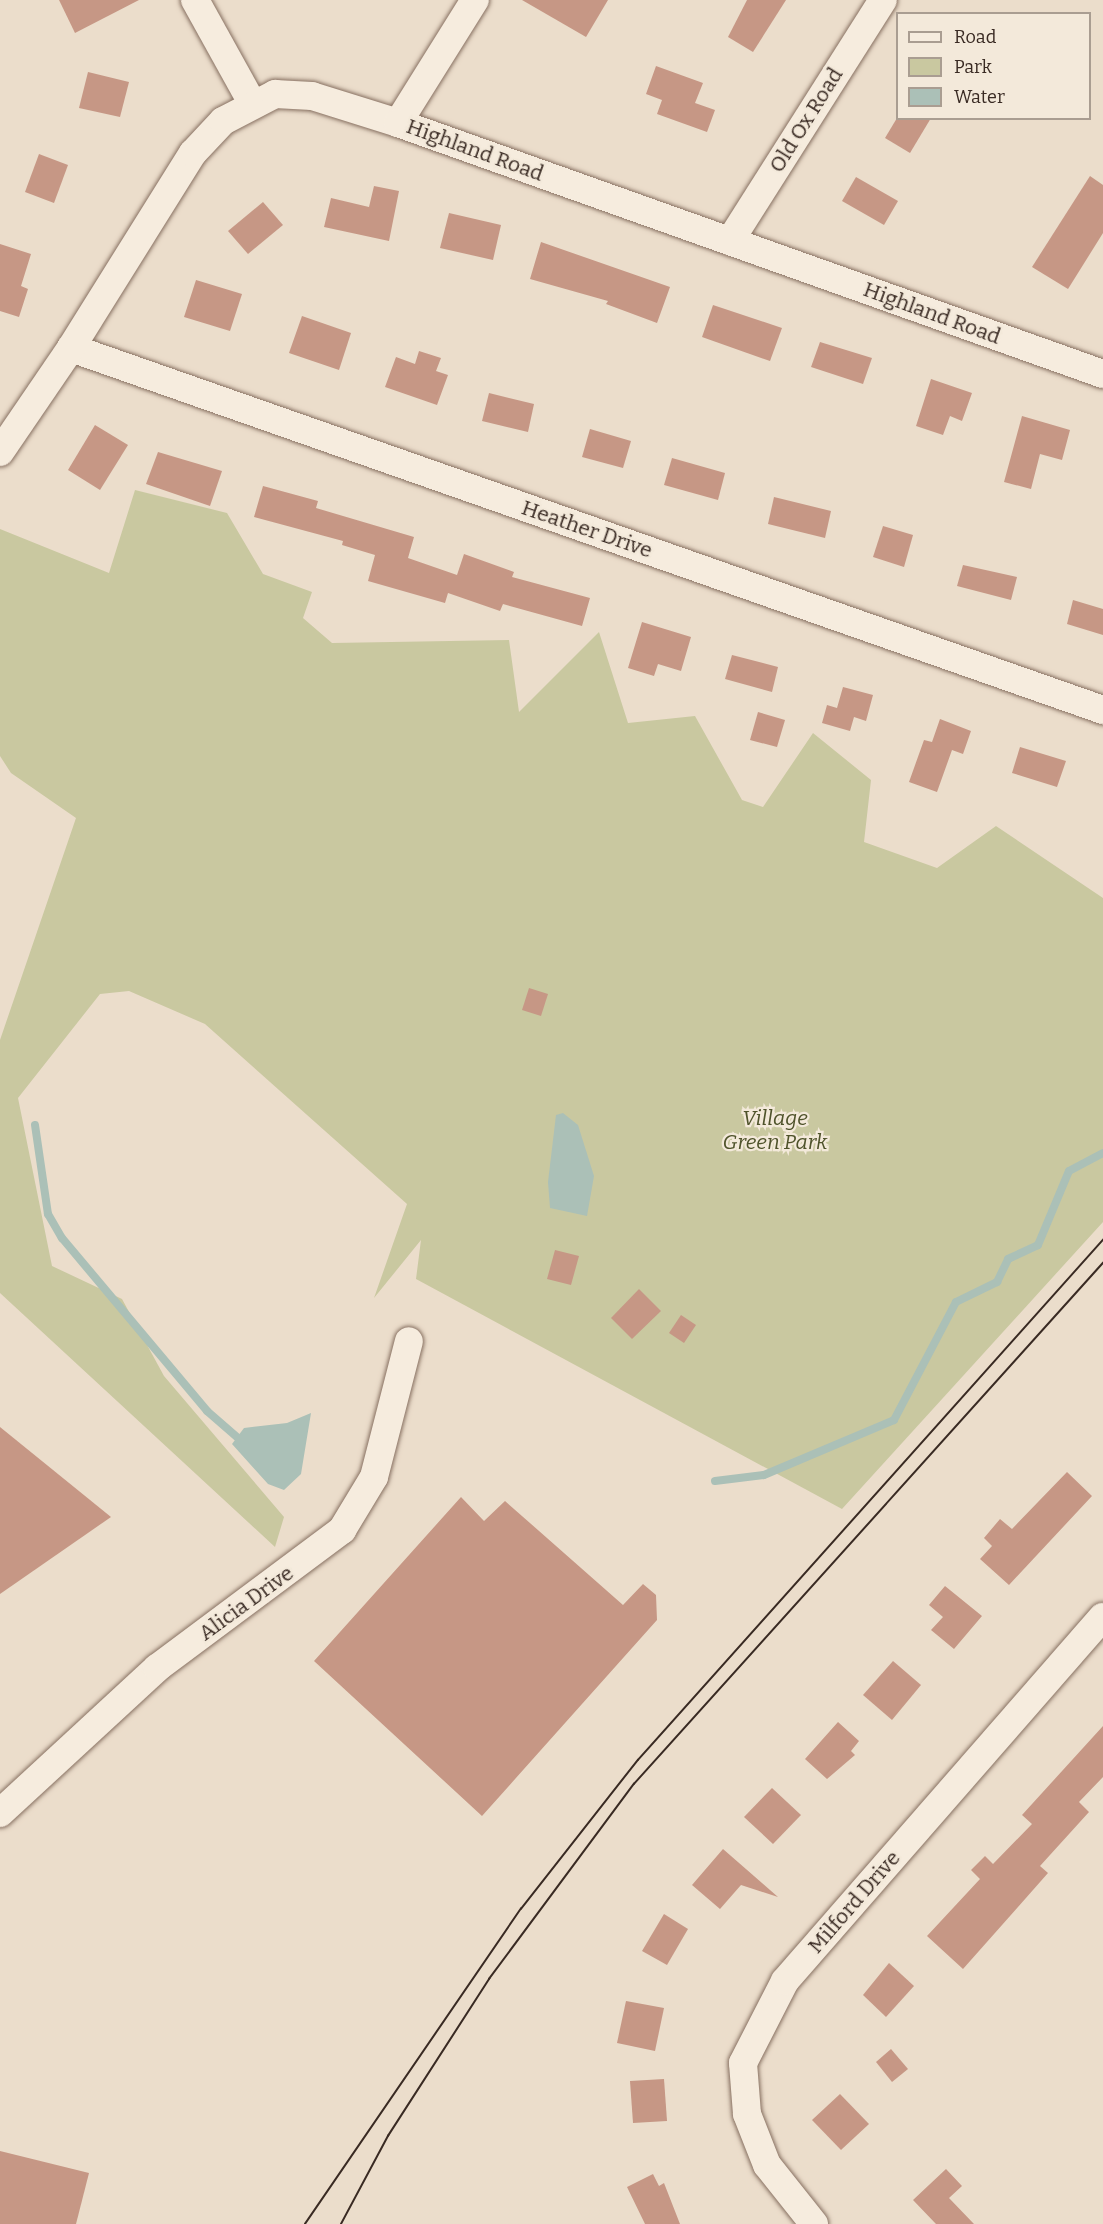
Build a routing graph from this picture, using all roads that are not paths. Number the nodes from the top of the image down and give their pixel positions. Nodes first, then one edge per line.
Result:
1 (195, 0) edge
2 (475, 0) edge
3 (883, 0) edge
4 (252, 103) junction
5 (398, 123) junction
6 (730, 241) junction
7 (72, 348) junction
8 (1103, 374) edge
9 (0, 452) edge
10 (1103, 710) edge
11 (409, 1341) dead end
12 (1103, 1617) edge
13 (0, 1813) edge
14 (814, 2224) edge

1 - 4 street
2 - 5 street
3 - 6 street, Old Ox Road
4 - 5 street, Highland Road
4 - 7 street, Highland Road
5 - 6 street, Highland Road
6 - 8 street, Highland Road
7 - 9 street, Highland Road
7 - 10 street, Heather Drive
11 - 13 street, Alicia Drive
12 - 14 street, Milford Drive

